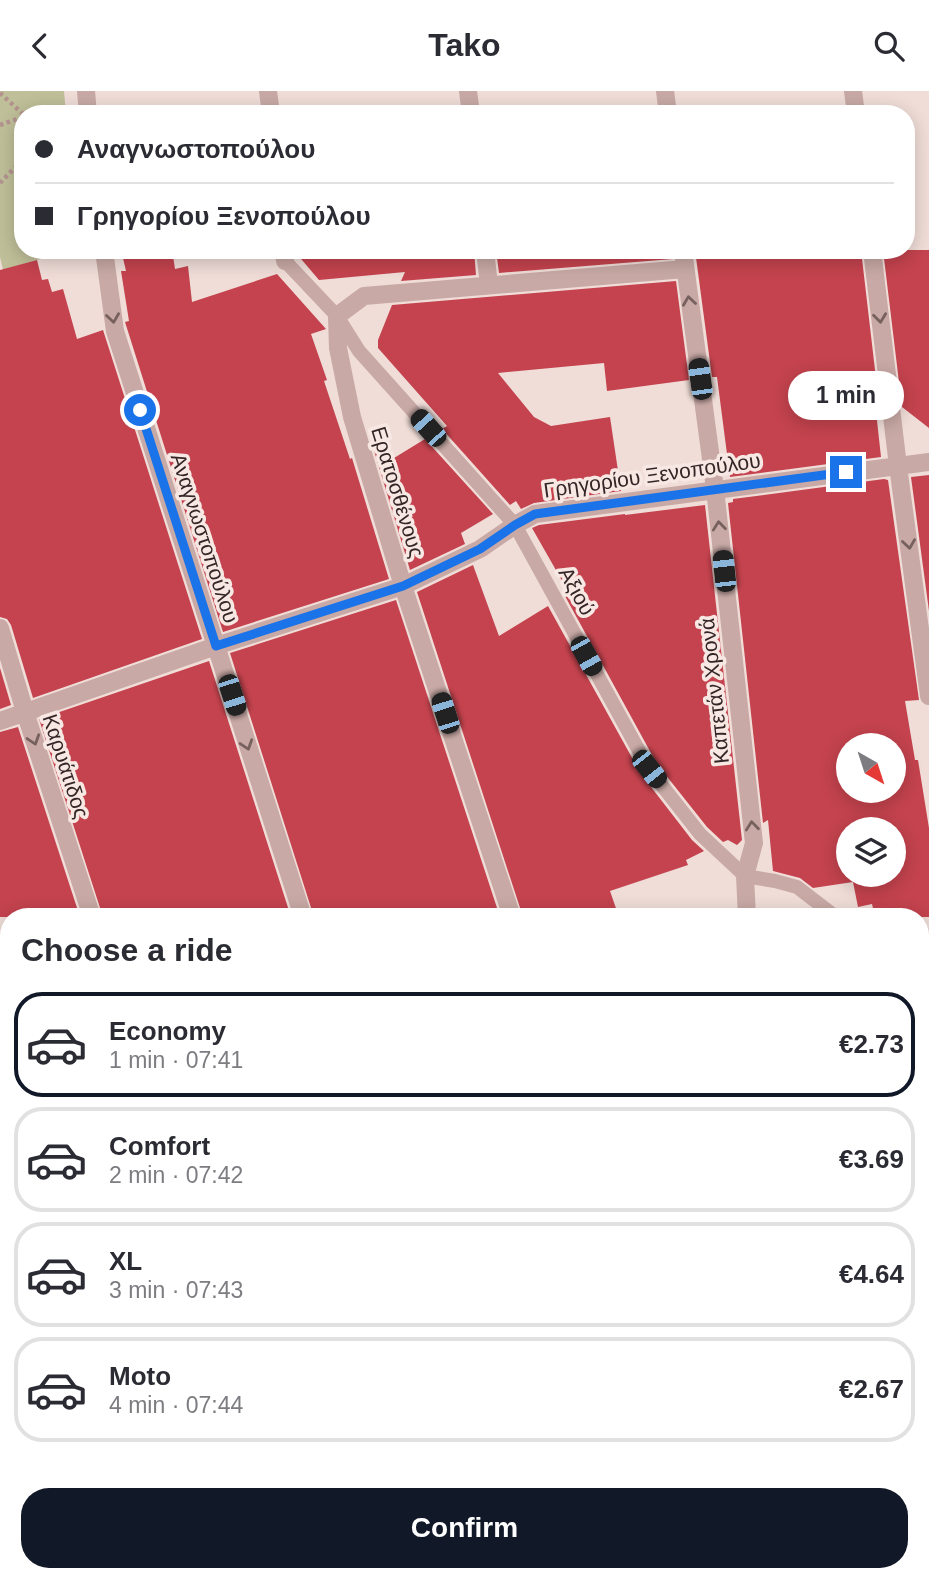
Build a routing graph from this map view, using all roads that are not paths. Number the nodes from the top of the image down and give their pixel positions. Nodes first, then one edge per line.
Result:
1 (105, 259) edge
2 (288, 259) edge
3 (486, 259) edge
4 (684, 259) edge
5 (873, 259) edge
6 (685, 269) junction
7 (489, 285) junction
8 (337, 316) junction
9 (929, 462) edge
10 (898, 465) junction
11 (715, 489) junction
12 (515, 525) junction
13 (403, 586) junction
14 (0, 628) edge
15 (216, 646) junction
16 (929, 696) edge
17 (25, 712) junction
18 (0, 721) edge
19 (745, 876) junction
20 (89, 908) edge
21 (300, 908) edge
22 (509, 908) edge
23 (747, 908) edge
24 (824, 908) edge

1 -> 15 street, Αναγνωστοπούλου
2 - 8 lane, Αξιού
3 - 7 street
4 - 6 street, Καπετάν Χρονά
5 -> 10 street
6 - 7 street
11 -> 6 street, Καπετάν Χρονά
7 - 8 street
8 - 12 lane, Αξιού
8 - 13 street, Ερατοσθένους
9 - 10 street, Γρηγορίου Ξενοπούλου
10 - 11 street, Γρηγορίου Ξενοπούλου
10 -> 16 street
11 - 12 street, Γρηγορίου Ξενοπούλου
19 -> 11 street, Καπετάν Χρονά
12 - 13 street, Γρηγορίου Ξενοπούλου
12 - 19 lane, Αξιού
13 - 15 street, Γρηγορίου Ξενοπούλου
13 - 22 street, Ερατοσθένους
14 - 17 street, Καρυάτιδος
15 - 17 street, Γρηγορίου Ξενοπούλου
15 -> 21 street, Αναγνωστοπούλου
17 - 18 street, Γρηγορίου Ξενοπούλου
17 -> 20 street, Καρυάτιδος
19 - 23 street, Καπετάν Χρονά
19 - 24 lane

